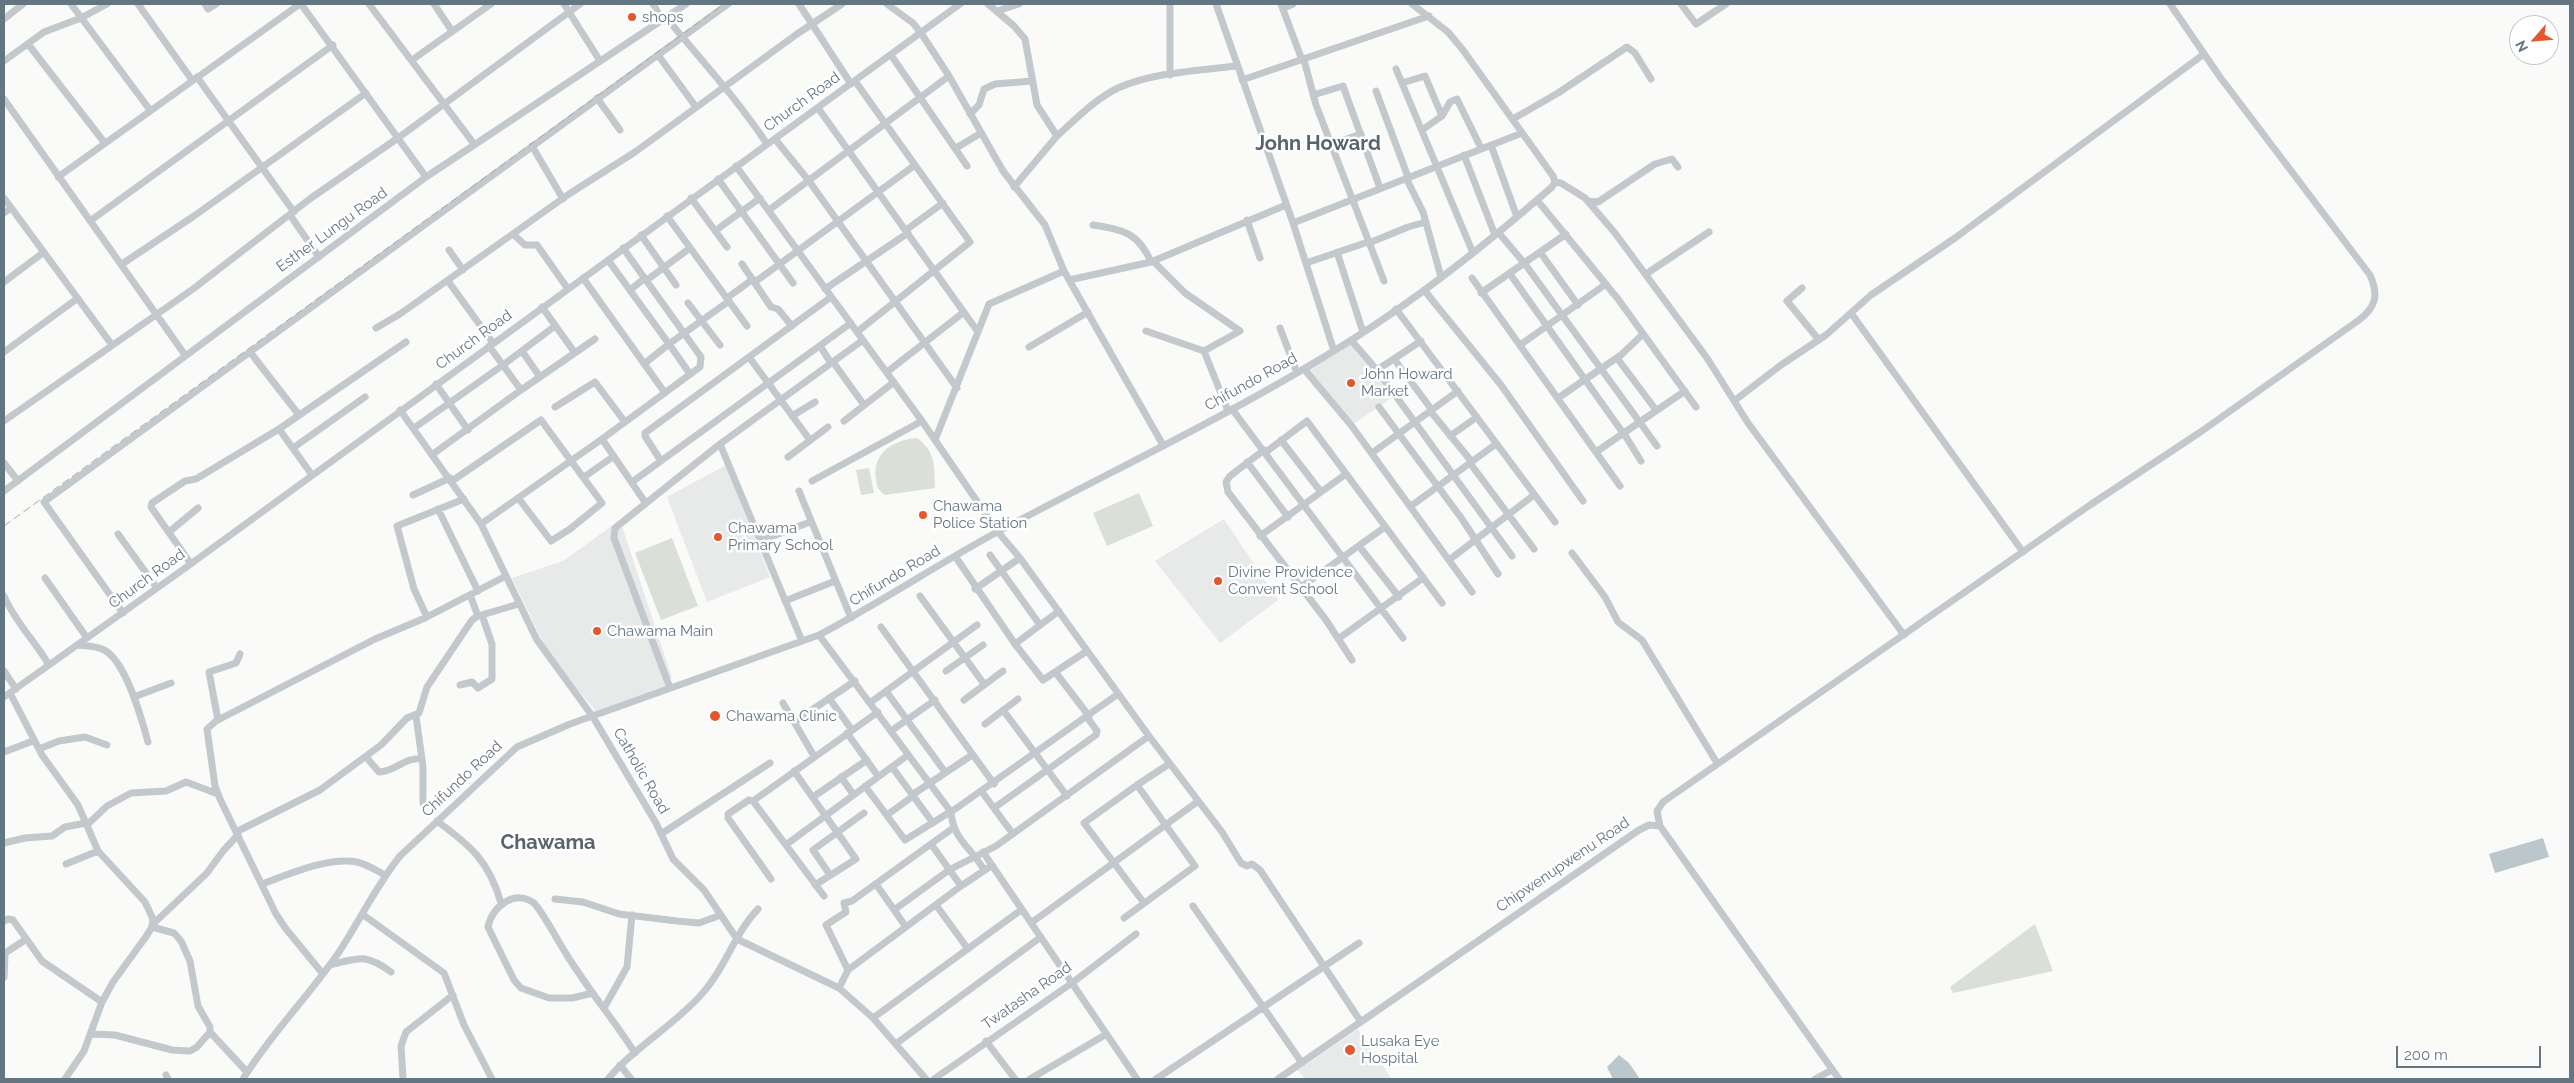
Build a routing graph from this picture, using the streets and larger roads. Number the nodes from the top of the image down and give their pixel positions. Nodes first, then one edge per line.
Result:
1 (23, 4) edge
2 (71, 4) edge
3 (107, 4) edge
4 (138, 4) edge
5 (205, 4) edge
6 (216, 4) edge
7 (301, 4) edge
8 (369, 4) edge
9 (434, 4) edge
10 (491, 4) edge
11 (564, 4) edge
12 (580, 4) edge
13 (653, 4) edge
14 (686, 4) edge
15 (728, 4) edge
16 (800, 4) edge
17 (842, 4) edge
18 (887, 4) edge
19 (960, 4) edge
20 (988, 4) edge
21 (1019, 4) edge
22 (1170, 4) edge
23 (1216, 4) edge
24 (1293, 4) edge
25 (1412, 4) edge
26 (1681, 4) edge
27 (1726, 4) edge
28 (2170, 4) edge
29 (1283, 6) edge
30 (570, 11) junction
31 (997, 11) junction
32 (1429, 16) junction
33 (81, 18) junction
34 (4, 19) edge
35 (663, 21) junction
36 (812, 23) junction
37 (452, 31) junction
38 (921, 33) junction
39 (682, 37) junction
40 (28, 44) junction
41 (333, 45) junction
42 (2204, 54) junction
43 (658, 55) junction
44 (891, 55) junction
45 (412, 60) junction
46 (1303, 60) junction
47 (4, 61) edge
48 (600, 61) junction
49 (1236, 66) junction
50 (1396, 69) dead end
51 (1170, 75) junction
52 (949, 76) junction
53 (195, 79) junction
54 (1650, 79) dead end
55 (1242, 80) junction
56 (1032, 81) junction
57 (853, 82) junction
58 (1402, 83) junction
59 (725, 87) junction
60 (1376, 91) dead end
61 (366, 93) junction
62 (1313, 95) junction
63 (597, 98) junction
64 (922, 98) junction
65 (4, 99) edge
66 (444, 104) junction
67 (696, 107) junction
68 (818, 108) junction
69 (150, 110) junction
70 (970, 114) junction
71 (1442, 116) junction
72 (1513, 118) junction
73 (228, 119) junction
74 (886, 124) junction
75 (620, 130) dead end
76 (1422, 130) junction
77 (981, 133) junction
78 (1522, 133) junction
79 (1361, 134) junction
80 (1057, 136) junction
81 (398, 138) junction
82 (775, 139) junction
83 (104, 142) junction
84 (474, 144) junction
85 (767, 144) junction
86 (1332, 144) junction
87 (1491, 145) junction
88 (532, 146) junction
89 (956, 148) junction
90 (1481, 148) junction
91 (850, 152) junction
92 (1464, 155) junction
93 (914, 165) junction
94 (736, 166) junction
95 (967, 166) dead end
96 (1437, 166) junction
97 (262, 167) junction
98 (1678, 167) dead end
99 (58, 176) junction
100 (426, 177) junction
101 (1407, 177) junction
102 (718, 179) junction
103 (809, 181) junction
104 (1555, 182) junction
105 (1014, 187) junction
106 (1380, 188) junction
107 (878, 192) junction
108 (4, 198) edge
109 (692, 198) junction
110 (760, 198) junction
111 (563, 199) junction
112 (1353, 199) junction
113 (1537, 200) junction
114 (1588, 201) junction
115 (943, 204) junction
116 (1286, 205) junction
117 (10, 208) junction
118 (769, 210) junction
119 (742, 211) junction
120 (4, 213) edge
121 (292, 214) junction
122 (667, 216) junction
123 (1517, 217) junction
124 (1247, 220) junction
125 (90, 221) junction
126 (838, 221) junction
127 (1293, 222) junction
128 (1426, 222) junction
129 (1093, 224) dead end
130 (715, 230) junction
131 (907, 232) junction
132 (1709, 232) dead end
133 (1496, 233) junction
134 (513, 234) junction
135 (1566, 234) junction
136 (641, 235) junction
137 (1369, 243) junction
138 (726, 246) dead end
139 (623, 248) junction
140 (690, 248) junction
141 (448, 250) dead end
142 (799, 251) junction
143 (44, 252) junction
144 (1337, 252) junction
145 (1473, 252) junction
146 (1540, 252) junction
147 (319, 257) junction
148 (1260, 258) dead end
149 (608, 260) junction
150 (1152, 261) junction
151 (866, 262) junction
152 (1306, 263) junction
153 (122, 264) junction
154 (742, 264) dead end
155 (780, 264) junction
156 (1525, 264) junction
157 (664, 268) junction
158 (463, 270) junction
159 (935, 271) junction
160 (1064, 271) junction
161 (1510, 274) junction
162 (1646, 274) junction
163 (1441, 277) junction
164 (583, 278) junction
165 (1472, 278) dead end
166 (646, 279) junction
167 (1069, 280) junction
168 (448, 281) junction
169 (754, 281) junction
170 (1384, 281) dead end
171 (4, 282) edge
172 (793, 283) dead end
173 (676, 284) dead end
174 (1606, 284) junction
175 (1802, 288) dead end
176 (568, 289) junction
177 (825, 289) junction
178 (630, 290) junction
179 (1424, 290) junction
180 (1482, 293) junction
181 (831, 297) junction
182 (78, 298) junction
183 (728, 300) junction
184 (895, 301) junction
185 (688, 303) dead end
186 (1578, 304) junction
187 (542, 307) junction
188 (1396, 309) junction
189 (964, 312) junction
190 (1088, 312) junction
191 (1851, 313) junction
192 (155, 314) junction
193 (1562, 316) junction
194 (702, 321) junction
195 (851, 323) junction
196 (556, 326) junction
197 (747, 326) dead end
198 (792, 326) junction
199 (1547, 326) junction
200 (376, 328) dead end
201 (1280, 328) dead end
202 (1146, 331) dead end
203 (685, 332) junction
204 (857, 332) junction
205 (978, 332) junction
206 (1364, 332) junction
207 (1643, 334) junction
208 (595, 339) dead end
209 (863, 340) junction
210 (1351, 340) junction
211 (1819, 340) junction
212 (1421, 341) junction
213 (406, 342) dead end
214 (924, 343) junction
215 (669, 344) junction
216 (112, 345) junction
217 (491, 345) junction
218 (720, 345) dead end
219 (1520, 345) junction
220 (820, 346) junction
221 (1029, 347) dead end
222 (522, 351) junction
223 (1204, 351) junction
224 (1334, 351) junction
225 (4, 352) edge
226 (250, 352) junction
227 (575, 353) junction
228 (185, 355) junction
229 (749, 358) junction
230 (1617, 358) junction
231 (1394, 359) junction
232 (832, 362) junction
233 (644, 364) junction
234 (503, 365) junction
235 (1304, 368) junction
236 (1601, 369) junction
237 (1377, 370) junction
238 (887, 372) junction
239 (1296, 373) junction
240 (690, 374) junction
241 (540, 377) junction
242 (1585, 380) junction
243 (894, 382) junction
244 (436, 384) junction
245 (767, 384) junction
246 (957, 388) junction
247 (521, 390) junction
248 (1458, 391) junction
249 (1685, 391) junction
250 (665, 393) junction
251 (365, 397) dead end
252 (1558, 398) junction
253 (780, 400) junction
254 (1734, 401) junction
255 (815, 402) dead end
256 (449, 404) junction
257 (864, 405) junction
258 (555, 406) dead end
259 (1379, 407) dead end
260 (1696, 407) dead end
261 (400, 410) junction
262 (1230, 410) junction
263 (1656, 410) junction
264 (1432, 411) junction
265 (299, 415) junction
266 (792, 416) junction
267 (1476, 416) junction
268 (844, 420) dead end
269 (4, 421) edge
270 (922, 421) junction
271 (1639, 421) junction
272 (625, 422) junction
273 (1415, 424) junction
274 (828, 427) dead end
275 (414, 428) junction
276 (279, 429) junction
277 (468, 430) junction
278 (1623, 432) junction
279 (1399, 434) junction
280 (1450, 436) junction
281 (602, 439) junction
282 (810, 440) junction
283 (935, 440) junction
284 (1281, 440) junction
285 (720, 444) junction
286 (1496, 444) junction
287 (1162, 445) junction
288 (1657, 446) dead end
289 (293, 448) junction
290 (1265, 451) junction
291 (1596, 452) junction
292 (1372, 453) junction
293 (433, 454) junction
294 (614, 456) junction
295 (788, 456) dead end
296 (572, 461) junction
297 (661, 461) junction
298 (1641, 461) dead end
299 (1247, 462) junction
300 (4, 463) edge
301 (1471, 463) junction
302 (1346, 474) junction
303 (312, 475) junction
304 (1453, 476) junction
305 (584, 477) junction
306 (451, 480) junction
307 (18, 481) junction
308 (812, 481) dead end
309 (632, 482) junction
310 (1620, 486) dead end
311 (1438, 487) junction
312 (4, 491) edge
313 (799, 491) dead end
314 (1321, 492) junction
315 (413, 495) dead end
316 (1534, 495) junction
317 (464, 499) junction
318 (519, 499) junction
319 (1583, 501) dead end
320 (645, 502) junction
321 (1304, 505) junction
322 (1411, 506) junction
323 (198, 508) dead end
324 (438, 509) junction
325 (1510, 515) junction
326 (1288, 517) junction
327 (810, 522) junction
328 (1555, 522) dead end
329 (481, 524) junction
330 (1385, 527) junction
331 (1492, 528) junction
332 (169, 532) junction
333 (998, 532) junction
334 (118, 534) dead end
335 (1260, 536) junction
336 (1476, 540) junction
337 (760, 541) junction
338 (1359, 546) junction
339 (1534, 549) dead end
340 (2023, 552) junction
341 (1572, 553) dead end
342 (990, 554) dead end
343 (955, 556) junction
344 (1512, 556) dead end
345 (1020, 558) junction
346 (1342, 558) junction
347 (1449, 560) junction
348 (191, 564) junction
349 (1002, 571) junction
350 (1498, 574) dead end
351 (506, 576) junction
352 (45, 578) dead end
353 (1423, 578) junction
354 (835, 582) junction
355 (157, 588) junction
356 (1300, 588) junction
357 (975, 589) junction
358 (478, 591) junction
359 (1472, 592) dead end
360 (470, 595) junction
361 (4, 596) edge
362 (920, 596) dead end
363 (1399, 597) junction
364 (785, 602) junction
365 (1442, 603) dead end
366 (519, 604) junction
367 (1382, 610) junction
368 (1059, 611) junction
369 (123, 613) junction
370 (480, 615) junction
371 (427, 617) junction
372 (851, 618) junction
373 (977, 625) dead end
374 (1040, 625) junction
375 (881, 627) dead end
376 (819, 635) junction
377 (1904, 636) junction
378 (87, 638) junction
379 (1403, 638) dead end
380 (1338, 639) junction
381 (802, 641) junction
382 (954, 642) junction
383 (1015, 644) junction
384 (77, 645) junction
385 (983, 645) dead end
386 (1087, 651) junction
387 (240, 654) dead end
388 (965, 658) junction
389 (1352, 660) dead end
390 (50, 665) junction
391 (4, 671) edge
392 (913, 671) junction
393 (946, 671) dead end
394 (1003, 671) dead end
395 (1056, 673) junction
396 (855, 681) junction
397 (171, 683) dead end
398 (460, 684) dead end
399 (984, 684) junction
400 (670, 688) junction
401 (886, 691) junction
402 (10, 693) edge
403 (1118, 694) junction
404 (134, 697) junction
405 (829, 698) junction
406 (1018, 699) dead end
407 (935, 700) junction
408 (964, 700) dead end
409 (871, 702) junction
410 (783, 703) dead end
411 (1003, 710) junction
412 (878, 712) junction
413 (416, 716) junction
414 (593, 716) junction
415 (1088, 716) junction
416 (218, 720) junction
417 (907, 720) junction
418 (794, 722) junction
419 (985, 724) dead end
420 (849, 731) junction
421 (892, 731) junction
422 (1149, 736) junction
423 (33, 740) junction
424 (148, 742) dead end
425 (107, 745) dead end
426 (5, 750) edge
427 (38, 750) junction
428 (1035, 754) junction
429 (908, 755) junction
430 (972, 755) junction
431 (814, 756) junction
432 (366, 757) junction
433 (422, 758) junction
434 (866, 760) junction
435 (770, 763) dead end
436 (1717, 763) junction
437 (1169, 764) junction
438 (892, 766) junction
439 (1047, 770) junction
440 (794, 771) junction
441 (945, 772) junction
442 (878, 776) junction
443 (841, 777) junction
444 (928, 783) junction
445 (994, 784) junction
446 (1136, 785) junction
447 (866, 786) junction
448 (982, 792) junction
449 (218, 794) junction
450 (853, 794) junction
451 (913, 796) junction
452 (1067, 796) junction
453 (813, 797) junction
454 (754, 800) junction
455 (1198, 802) junction
456 (423, 803) dead end
457 (994, 808) junction
458 (951, 812) junction
459 (864, 813) dead end
460 (826, 815) junction
461 (887, 815) junction
462 (437, 821) junction
463 (933, 823) junction
464 (86, 824) junction
465 (1166, 825) junction
466 (1660, 826) junction
467 (953, 828) junction
468 (837, 831) junction
469 (237, 834) junction
470 (661, 834) junction
471 (1013, 834) junction
472 (4, 843) edge
473 (787, 844) junction
474 (931, 844) junction
475 (98, 851) junction
476 (983, 852) junction
477 (975, 855) junction
478 (66, 864) dead end
479 (1113, 864) junction
480 (988, 868) junction
481 (949, 870) junction
482 (830, 875) junction
483 (385, 876) junction
484 (771, 879) dead end
485 (262, 884) junction
486 (815, 884) junction
487 (876, 884) junction
488 (961, 886) junction
489 (824, 896) dead end
490 (556, 899) dead end
491 (501, 903) junction
492 (1144, 903) junction
493 (936, 905) junction
494 (1193, 906) dead end
495 (758, 909) dead end
496 (894, 910) junction
497 (1021, 910) junction
498 (362, 914) junction
499 (632, 915) junction
500 (721, 916) junction
501 (1124, 918) dead end
502 (4, 921) edge
503 (1031, 923) junction
504 (152, 926) junction
505 (906, 927) junction
506 (1136, 934) dead end
507 (1041, 937) junction
508 (737, 939) junction
509 (25, 940) junction
510 (1360, 943) dead end
511 (968, 949) junction
512 (330, 965) junction
513 (1325, 966) junction
514 (848, 970) junction
515 (391, 972) dead end
516 (323, 974) junction
517 (4, 976) edge
518 (1072, 983) junction
519 (839, 988) junction
520 (593, 993) junction
521 (453, 996) junction
522 (102, 1002) junction
523 (1263, 1007) junction
524 (604, 1008) junction
525 (873, 1018) junction
526 (1361, 1022) junction
527 (210, 1032) junction
528 (91, 1034) junction
529 (1105, 1035) junction
530 (986, 1041) junction
531 (897, 1044) junction
532 (635, 1053) junction
533 (1302, 1063) junction
534 (620, 1065) junction
535 (1832, 1070) junction
536 (248, 1072) junction
537 (490, 1077) edge
538 (65, 1079) edge
539 (243, 1079) edge
540 (403, 1079) edge
541 (481, 1079) edge
542 (608, 1079) edge
543 (631, 1079) edge
544 (926, 1079) edge
545 (934, 1079) edge
546 (1015, 1079) edge
547 (1030, 1079) edge
548 (1137, 1079) edge
549 (1156, 1079) edge
550 (1278, 1079) edge
551 (1815, 1079) edge
552 (1839, 1079) edge

1 - 34 street
2 - 33 street
3 - 33 street
4 - 53 street
5 - 6 street
7 - 41 street
7 - 53 street
8 - 45 street
9 - 37 street
10 - 37 street
11 - 30 street
12 - 30 street
13 - 35 street
14 - 35 street, Esther Lungu Road
15 - 39 street
16 - 36 street
17 - 36 street
18 - 38 street
19 - 38 street, Church Road
20 - 31 street
21 - 31 street
22 - 51 street
23 - 49 street
24 - 29 street
25 - 32 street
26 - 27 street
28 - 42 street
29 - 46 street
30 - 48 street
30 - 66 street
31 - 56 street
32 - 46 street
32 - 72 street
33 - 40 street
33 - 69 street
35 - 39 street
35 - 48 street, Esther Lungu Road
36 - 57 street
36 - 59 street
37 - 45 street
38 - 44 street, Church Road
38 - 52 street
39 - 43 street
39 - 59 street
40 - 47 street
40 - 83 street
41 - 61 street
41 - 73 street
42 - 191 street
42 - 340 street
43 - 63 street
43 - 67 street
44 - 57 street, Church Road
44 - 64 street
45 - 66 street
46 - 55 street
46 - 62 street
48 - 84 street, Esther Lungu Road
49 - 51 street
49 - 55 street
50 - 58 street
51 - 80 street
52 - 64 street
52 - 70 street
53 - 69 street
53 - 73 street
54 - 72 street
55 - 116 street
56 - 70 street
56 - 80 street
57 - 68 street, Church Road
57 - 74 street
58 - 71 street
58 - 76 street
59 - 67 street
59 - 85 street
60 - 101 street
61 - 81 street
61 - 97 street
62 - 79 street
62 - 86 street
63 - 75 street
63 - 88 street
64 - 74 street
64 - 89 street
65 - 99 street
66 - 81 street
66 - 84 street
67 - 111 street
68 - 82 street, Church Road
68 - 91 street
69 - 83 street
70 - 77 street
71 - 76 street
71 - 90 street
72 - 78 street
73 - 97 street
73 - 125 street
74 - 91 street
74 - 93 street
76 - 96 street
77 - 89 street
77 - 105 street
78 - 87 street
78 - 104 street
79 - 86 street
79 - 106 street
80 - 105 street
81 - 100 street
81 - 121 street
82 - 85 street, Church Road
82 - 103 street
83 - 99 street
84 - 100 street, Esther Lungu Road
85 - 94 street, Church Road
86 - 112 street
87 - 90 street
87 - 123 street
88 - 111 street
88 - 226 street
89 - 95 street
90 - 92 street
91 - 103 street
91 - 107 street
92 - 96 street
92 - 133 street
93 - 107 street
93 - 115 street
94 - 102 street, Church Road
94 - 110 street
96 - 101 street
96 - 145 street
97 - 121 street
97 - 153 street
98 - 114 street
99 - 125 street
100 - 147 street, Esther Lungu Road
101 - 106 street
101 - 128 street
102 - 109 street, Church Road
102 - 119 street
103 - 118 street
103 - 126 street
104 - 113 street, Chifundo Road
104 - 114 street
105 - 160 street
106 - 112 street
107 - 126 street
107 - 131 street
108 - 117 street
109 - 122 street, Church Road
109 - 130 street
110 - 118 street
110 - 119 street
111 - 134 street
112 - 127 street
112 - 137 street
113 - 123 street, Chifundo Road
113 - 135 street
114 - 162 street
115 - 131 street
115 - 159 street
116 - 124 street
116 - 127 street
117 - 120 street
117 - 143 street
118 - 142 street
119 - 130 street
119 - 155 street
121 - 147 street
121 - 192 street
122 - 136 street, Church Road
122 - 140 street
123 - 133 street, Chifundo Road
124 - 148 street
124 - 150 street
125 - 153 street
126 - 142 street
126 - 151 street
127 - 152 street
128 - 137 street
128 - 163 street
129 - 150 street
130 - 138 street
131 - 151 street
131 - 159 street
132 - 162 street
133 - 145 street, Chifundo Road
133 - 156 street
134 - 158 street
134 - 176 street
135 - 146 street
135 - 174 street
136 - 139 street, Church Road
136 - 157 street
137 - 144 street
137 - 170 street
139 - 149 street, Church Road
139 - 166 street
140 - 157 street
140 - 183 street
141 - 158 street
142 - 155 street
142 - 177 street
143 - 171 street
143 - 182 street
144 - 152 street
144 - 206 street
145 - 163 street, Chifundo Road
146 - 156 street
146 - 186 street
147 - 228 street, Esther Lungu Road
149 - 164 street, Church Road
149 - 178 street
150 - 167 street
150 - 223 street
151 - 177 street
151 - 184 street
152 - 224 street
153 - 192 street
154 - 169 street
155 - 169 street
155 - 172 street
156 - 161 street
156 - 193 street
157 - 166 street
157 - 173 street
158 - 168 street
159 - 184 street
159 - 189 street
160 - 167 street
160 - 205 street
161 - 180 street
161 - 199 street
162 - 254 street
163 - 179 street, Chifundo Road
164 - 176 street, Church Road
164 - 233 street
165 - 180 street
166 - 178 street
166 - 203 street
167 - 190 street
168 - 200 street
168 - 217 street
169 - 183 street
169 - 198 street
174 - 186 street
174 - 207 street
175 - 211 street
176 - 187 street, Church Road
177 - 181 street
178 - 215 street
179 - 188 street, Chifundo Road
179 - 319 street
180 - 219 street
181 - 195 street
181 - 198 street
182 - 216 street
182 - 225 street
183 - 194 street
183 - 197 street
184 - 204 street
184 - 214 street
185 - 194 street
186 - 193 street
187 - 196 street
187 - 217 street, Church Road
188 - 206 street, Chifundo Road
188 - 212 street
189 - 205 street
189 - 214 street
190 - 221 street
190 - 287 street
191 - 211 street
191 - 340 street
192 - 216 street
192 - 228 street
193 - 199 street
193 - 236 street
194 - 203 street
194 - 218 street
195 - 204 street
195 - 220 street
196 - 222 street
196 - 227 street
198 - 229 street
199 - 219 street
199 - 242 street
201 - 239 street
202 - 223 street
203 - 215 street
203 - 240 street
204 - 209 street
205 - 246 street
206 - 210 street, Chifundo Road
207 - 230 street
207 - 249 street
208 - 227 street
209 - 232 street
209 - 238 street
210 - 224 street, Chifundo Road
210 - 237 street
211 - 254 street
212 - 231 street
212 - 248 street
213 - 265 street
214 - 238 street
214 - 246 street
215 - 233 street
215 - 240 street
216 - 269 street
217 - 234 street
217 - 244 street, Church Road
219 - 252 street
220 - 232 street
220 - 245 street
222 - 234 street
222 - 241 street
223 - 262 street
224 - 235 street, Chifundo Road
226 - 265 street
226 - 369 street
227 - 241 street
228 - 307 street, Esther Lungu Road
229 - 245 street
229 - 297 street
230 - 236 street
230 - 263 street
231 - 237 street
231 - 264 street
232 - 253 street
232 - 257 street
233 - 250 street
234 - 247 street
234 - 256 street
235 - 239 street, Chifundo Road
235 - 292 street
236 - 242 street
236 - 271 street
237 - 273 street
238 - 243 street
239 - 262 street, Chifundo Road
240 - 250 street
241 - 247 street
242 - 252 street
242 - 278 street
243 - 257 street
243 - 270 street
244 - 256 street
244 - 261 street, Church Road
245 - 253 street
245 - 297 street
246 - 283 street
247 - 277 street
248 - 264 street
248 - 267 street
249 - 260 street
249 - 263 street
250 - 272 street
251 - 289 street
252 - 291 street
253 - 266 street
253 - 285 street
254 - 377 street
255 - 266 street
256 - 275 street
256 - 277 street
257 - 268 street
258 - 272 street
259 - 279 street
261 - 275 street, Catholic Road
261 - 303 street, Church Road
262 - 287 street, Chifundo Road
262 - 290 street
263 - 271 street
264 - 273 street
264 - 280 street
265 - 276 street
266 - 282 street
267 - 280 street
267 - 286 street
270 - 283 street
270 - 308 street
271 - 278 street
271 - 288 street
272 - 281 street
273 - 279 street
273 - 304 street
274 - 282 street
275 - 293 street, Catholic Road
276 - 289 street
276 - 332 street
277 - 293 street
278 - 291 street
278 - 298 street
279 - 292 street
279 - 311 street
280 - 301 street
281 - 294 street
281 - 296 street
282 - 295 street
283 - 333 street
284 - 290 street
284 - 302 street
284 - 314 street
285 - 320 street
285 - 337 street
286 - 301 street
286 - 316 street
287 - 333 street, Chifundo Road
289 - 303 street
290 - 299 street
290 - 321 street
291 - 310 street
292 - 322 street
293 - 306 street, Catholic Road
294 - 305 street
294 - 309 street
296 - 305 street
296 - 306 street
296 - 318 street
297 - 309 street
299 - 326 street
299 - 335 street
300 - 307 street
301 - 304 street
301 - 325 street
302 - 314 street
302 - 330 street
303 - 348 street, Church Road
304 - 311 street
304 - 331 street
305 - 318 street
306 - 315 street
306 - 317 street, Catholic Road
307 - 312 street, Esther Lungu Road
309 - 320 street
311 - 322 street
311 - 336 street
313 - 327 street
314 - 321 street
316 - 325 street
316 - 328 street
317 - 324 street
317 - 329 street, Catholic Road
318 - 329 street
320 - 400 street
321 - 326 street
321 - 346 street
322 - 347 street
323 - 332 street
324 - 358 street
324 - 371 street
325 - 331 street
325 - 339 street
326 - 335 street
327 - 337 street
327 - 354 street
329 - 351 street, Catholic Road
330 - 338 street
330 - 353 street
331 - 336 street
331 - 344 street
332 - 348 street
333 - 343 street, Chifundo Road
333 - 345 street
334 - 355 street
335 - 356 street
336 - 347 street
336 - 350 street
337 - 364 street
338 - 346 street
338 - 363 street
340 - 377 street
341 - 436 street
342 - 349 street
343 - 357 street
343 - 372 street, Chifundo Road
345 - 349 street
345 - 368 street
346 - 356 street
346 - 367 street
347 - 359 street
348 - 355 street, Church Road
349 - 357 street
349 - 374 street
351 - 358 street
351 - 366 street, Catholic Road
352 - 378 street
353 - 363 street
353 - 365 street
354 - 364 street
354 - 372 street
355 - 369 street, Church Road
356 - 380 street
357 - 383 street
358 - 360 street
360 - 370 street
360 - 371 street
361 - 390 street
362 - 382 street
363 - 367 street
364 - 381 street
366 - 370 street
366 - 414 street, Catholic Road
367 - 379 street
367 - 380 street
368 - 374 street
368 - 386 street
369 - 378 street, Church Road
370 - 398 street
370 - 413 street
371 - 416 street
372 - 376 street, Chifundo Road
373 - 382 street
374 - 383 street
375 - 392 street
376 - 381 street, Chifundo Road
376 - 396 street
377 - 436 street
378 - 384 street, Church Road
380 - 389 street
381 - 400 street, Chifundo Road
382 - 388 street
382 - 392 street
383 - 395 street
384 - 390 street, Church Road
384 - 404 street
385 - 388 street
386 - 395 street
386 - 403 street
387 - 416 street
388 - 393 street
388 - 399 street
390 - 402 street, Church Road
391 - 402 street
392 - 401 street
392 - 407 street
394 - 399 street
395 - 415 street
396 - 405 street
396 - 409 street
397 - 404 street
399 - 408 street
400 - 414 street, Chifundo Road
401 - 409 street
401 - 417 street
402 - 423 street
403 - 415 street
403 - 422 street
404 - 424 street
405 - 418 street
405 - 420 street
406 - 411 street
407 - 417 street
407 - 430 street
409 - 412 street
410 - 418 street
411 - 419 street
411 - 428 street
412 - 420 street
412 - 421 street
413 - 432 street
413 - 433 street
414 - 462 street, Chifundo Road
414 - 470 street, Catholic Road
415 - 428 street
415 - 439 street
416 - 449 street
417 - 421 street
417 - 441 street
418 - 431 street
420 - 431 street
420 - 434 street
421 - 429 street
422 - 437 street
422 - 452 street
423 - 426 street
423 - 427 street
425 - 427 street
427 - 464 street
428 - 439 street
428 - 445 street
429 - 438 street
429 - 444 street
430 - 441 street
430 - 445 street
431 - 440 street
432 - 433 street
432 - 469 street
433 - 456 street
434 - 442 street
434 - 443 street
435 - 470 street
436 - 466 street
437 - 446 street
437 - 455 street
438 - 442 street
438 - 451 street
439 - 452 street
439 - 457 street
440 - 453 street
440 - 454 street
441 - 444 street
442 - 447 street
443 - 450 street
443 - 453 street
444 - 451 street
444 - 458 street
445 - 448 street
446 - 465 street
446 - 479 street
447 - 450 street
447 - 461 street
448 - 457 street
448 - 458 street
449 - 464 street
449 - 469 street
450 - 460 street
451 - 461 street
451 - 463 street
452 - 471 street
453 - 460 street
454 - 473 street
454 - 484 street
455 - 465 street
455 - 513 street
457 - 471 street
458 - 463 street
458 - 467 street
459 - 468 street
460 - 468 street
460 - 473 street
461 - 463 street
462 - 483 street, Chifundo Road
462 - 491 street
464 - 472 street
464 - 475 street
465 - 479 street
465 - 492 street
466 - 526 street, Chipwenupwenu Road
466 - 535 street
467 - 474 street
467 - 477 street
468 - 482 street
468 - 482 street
469 - 485 street
469 - 504 street
470 - 500 street, Catholic Road
471 - 476 street
473 - 486 street
474 - 481 street
474 - 487 street
475 - 478 street
475 - 504 street
476 - 477 street
476 - 480 street
477 - 480 street
477 - 481 street
479 - 492 street
479 - 503 street
480 - 488 street
480 - 497 street
481 - 488 street
481 - 496 street
482 - 486 street
483 - 485 street
483 - 498 street, Chifundo Road
485 - 516 street
486 - 489 street
487 - 496 street
487 - 514 street
488 - 493 street
490 - 499 street
491 - 520 street
491 - 520 street
492 - 501 street
493 - 505 street
493 - 511 street
494 - 523 street
495 - 508 street
496 - 505 street
497 - 503 street
497 - 511 street
498 - 512 street, Chifundo Road
498 - 521 street
499 - 500 street
499 - 524 street
500 - 508 street, Catholic Road
502 - 509 street
503 - 507 street
504 - 522 street
504 - 527 street
505 - 514 street
506 - 518 street, Twatasha Road
507 - 518 street
507 - 531 street
508 - 519 street, Catholic Road
508 - 532 street
509 - 517 street
509 - 522 street
510 - 513 street
511 - 525 street
512 - 515 street
512 - 516 street, Chifundo Road
513 - 523 street
513 - 526 street
514 - 519 street
516 - 536 street, Chifundo Road
518 - 529 street
518 - 530 street, Twatasha Road
519 - 525 street, Catholic Road
520 - 524 street
521 - 537 street
521 - 540 street
522 - 528 street
523 - 533 street
523 - 549 street
524 - 532 street
525 - 531 street, Catholic Road
526 - 533 street, Chipwenupwenu Road
527 - 528 street
527 - 536 street
528 - 538 street
529 - 547 street
529 - 548 street
530 - 545 street, Twatasha Road
530 - 546 street
531 - 544 street, Catholic Road
532 - 534 street
533 - 550 street, Chipwenupwenu Road
534 - 542 street
534 - 543 street
535 - 551 street
535 - 552 street
536 - 539 street, Chifundo Road
537 - 541 street

